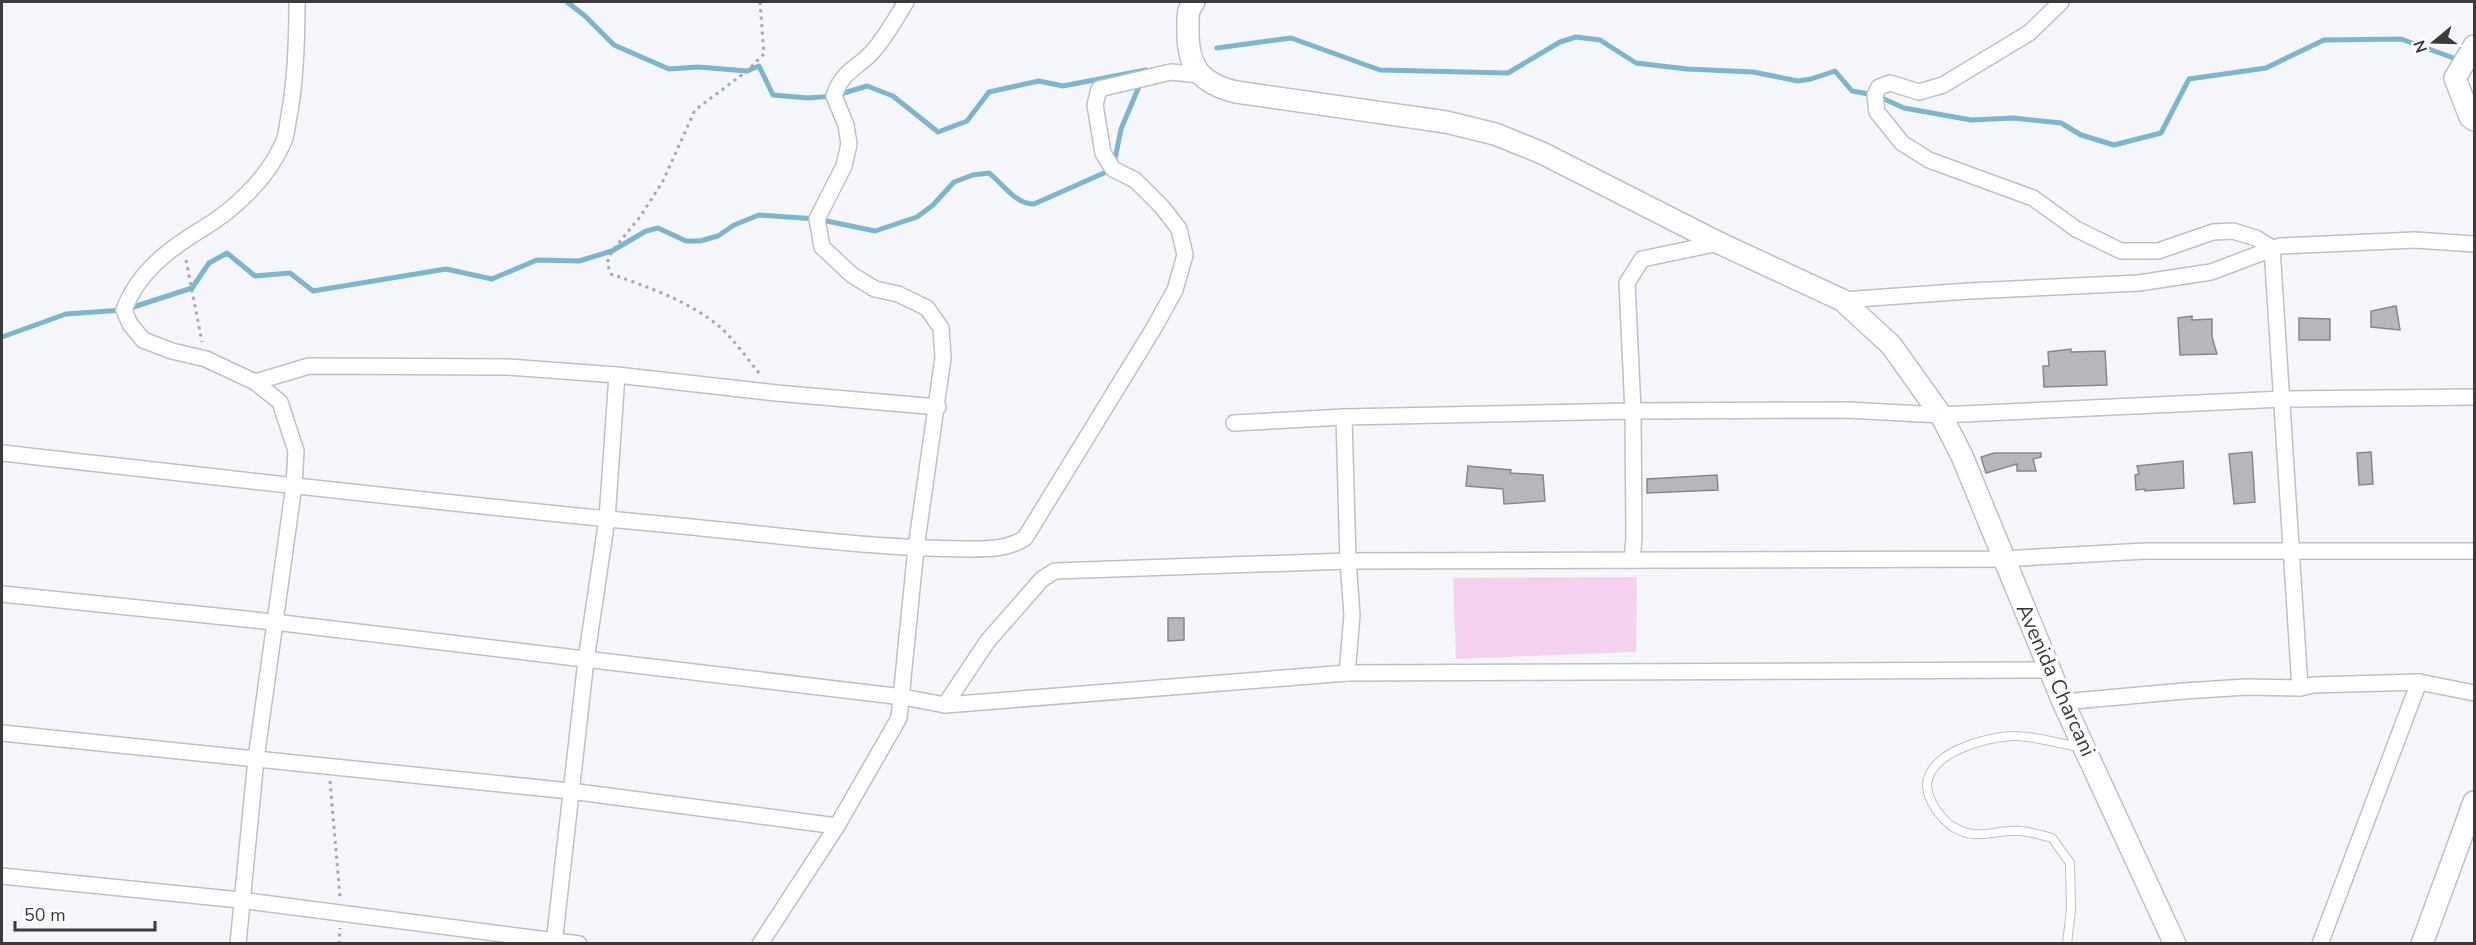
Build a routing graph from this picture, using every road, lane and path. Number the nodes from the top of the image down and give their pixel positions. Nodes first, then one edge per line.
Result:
1 (297, 2) edge
2 (760, 2) edge
3 (906, 2) edge
4 (1194, 2) edge
5 (2061, 2) edge
6 (2475, 46) edge
7 (1198, 72) junction
8 (2475, 120) edge
9 (182, 240) junction
10 (1719, 243) junction
11 (2475, 244) edge
12 (2272, 248) junction
13 (1842, 300) junction
14 (206, 359) junction
15 (617, 375) junction
16 (255, 382) junction
17 (776, 393) junction
18 (2475, 397) edge
19 (2283, 399) junction
20 (938, 407) junction
21 (1633, 411) junction
22 (1941, 415) junction
23 (1344, 417) junction
24 (1234, 423) dead end
25 (2, 453) edge
26 (294, 485) junction
27 (607, 519) junction
28 (916, 548) junction
29 (2292, 551) junction
30 (2475, 551) edge
31 (2002, 559) junction
32 (1632, 560) junction
33 (1348, 561) junction
34 (2, 594) edge
35 (274, 622) junction
36 (586, 660) junction
37 (2049, 670) junction
38 (1347, 673) junction
39 (2419, 682) junction
40 (2300, 688) junction
41 (2475, 693) edge
42 (903, 697) junction
43 (2063, 702) junction
44 (945, 705) junction
45 (2, 733) edge
46 (2086, 748) junction
47 (256, 759) junction
48 (329, 765) junction
49 (570, 791) junction
50 (2475, 802) edge
51 (837, 825) junction
52 (2, 876) edge
53 (240, 900) junction
54 (342, 914) junction
55 (554, 942) edge
56 (238, 944) edge
57 (339, 944) edge
58 (579, 944) edge
59 (760, 944) edge
60 (2067, 944) edge
61 (2175, 944) edge
62 (2319, 944) edge
63 (2422, 944) edge

1 - 9 street
2 - 17 path
3 - 20 street
4 - 7 main road
5 - 12 street
6 - 8 main road
7 - 10 main road, Avenida Charcani
7 - 28 street
9 - 14 path
9 - 14 street
10 - 13 main road, Avenida Charcani
10 - 21 street
11 - 12 street
12 - 13 street
12 - 19 street
13 - 22 main road, Avenida Charcani
14 - 16 street
15 - 16 street
15 - 17 street
15 - 27 street
16 - 26 street
17 - 20 street
18 - 19 street
19 - 22 street
19 - 29 street
20 - 28 street
21 - 22 street
21 - 23 street
21 - 32 street
22 - 31 main road, Avenida Charcani
23 - 24 street
23 - 33 street
25 - 26 street
26 - 27 street
26 - 35 street
27 - 28 street
27 - 36 street
28 - 42 street
29 - 30 street
29 - 31 street
29 - 40 street
31 - 32 street
31 - 37 main road, Avenida Charcani
32 - 33 street
33 - 38 street
33 - 44 street
34 - 35 street
35 - 36 street
35 - 47 street
36 - 42 street
36 - 49 street
37 - 38 street
37 - 43 main road, Avenida Charcani
38 - 44 street
39 - 40 street
39 - 41 street
39 - 62 street
40 - 43 street
42 - 44 street
42 - 51 street
43 - 46 main road, Avenida Charcani
45 - 47 street
46 - 60 lane
46 - 61 main road, Avenida Charcani
47 - 48 street
47 - 53 street
48 - 49 street
48 - 54 path
49 - 51 street
49 - 55 street
50 - 63 main road
51 - 59 street
52 - 53 street
53 - 54 street
53 - 56 street
54 - 55 street
54 - 57 path
55 - 58 street

